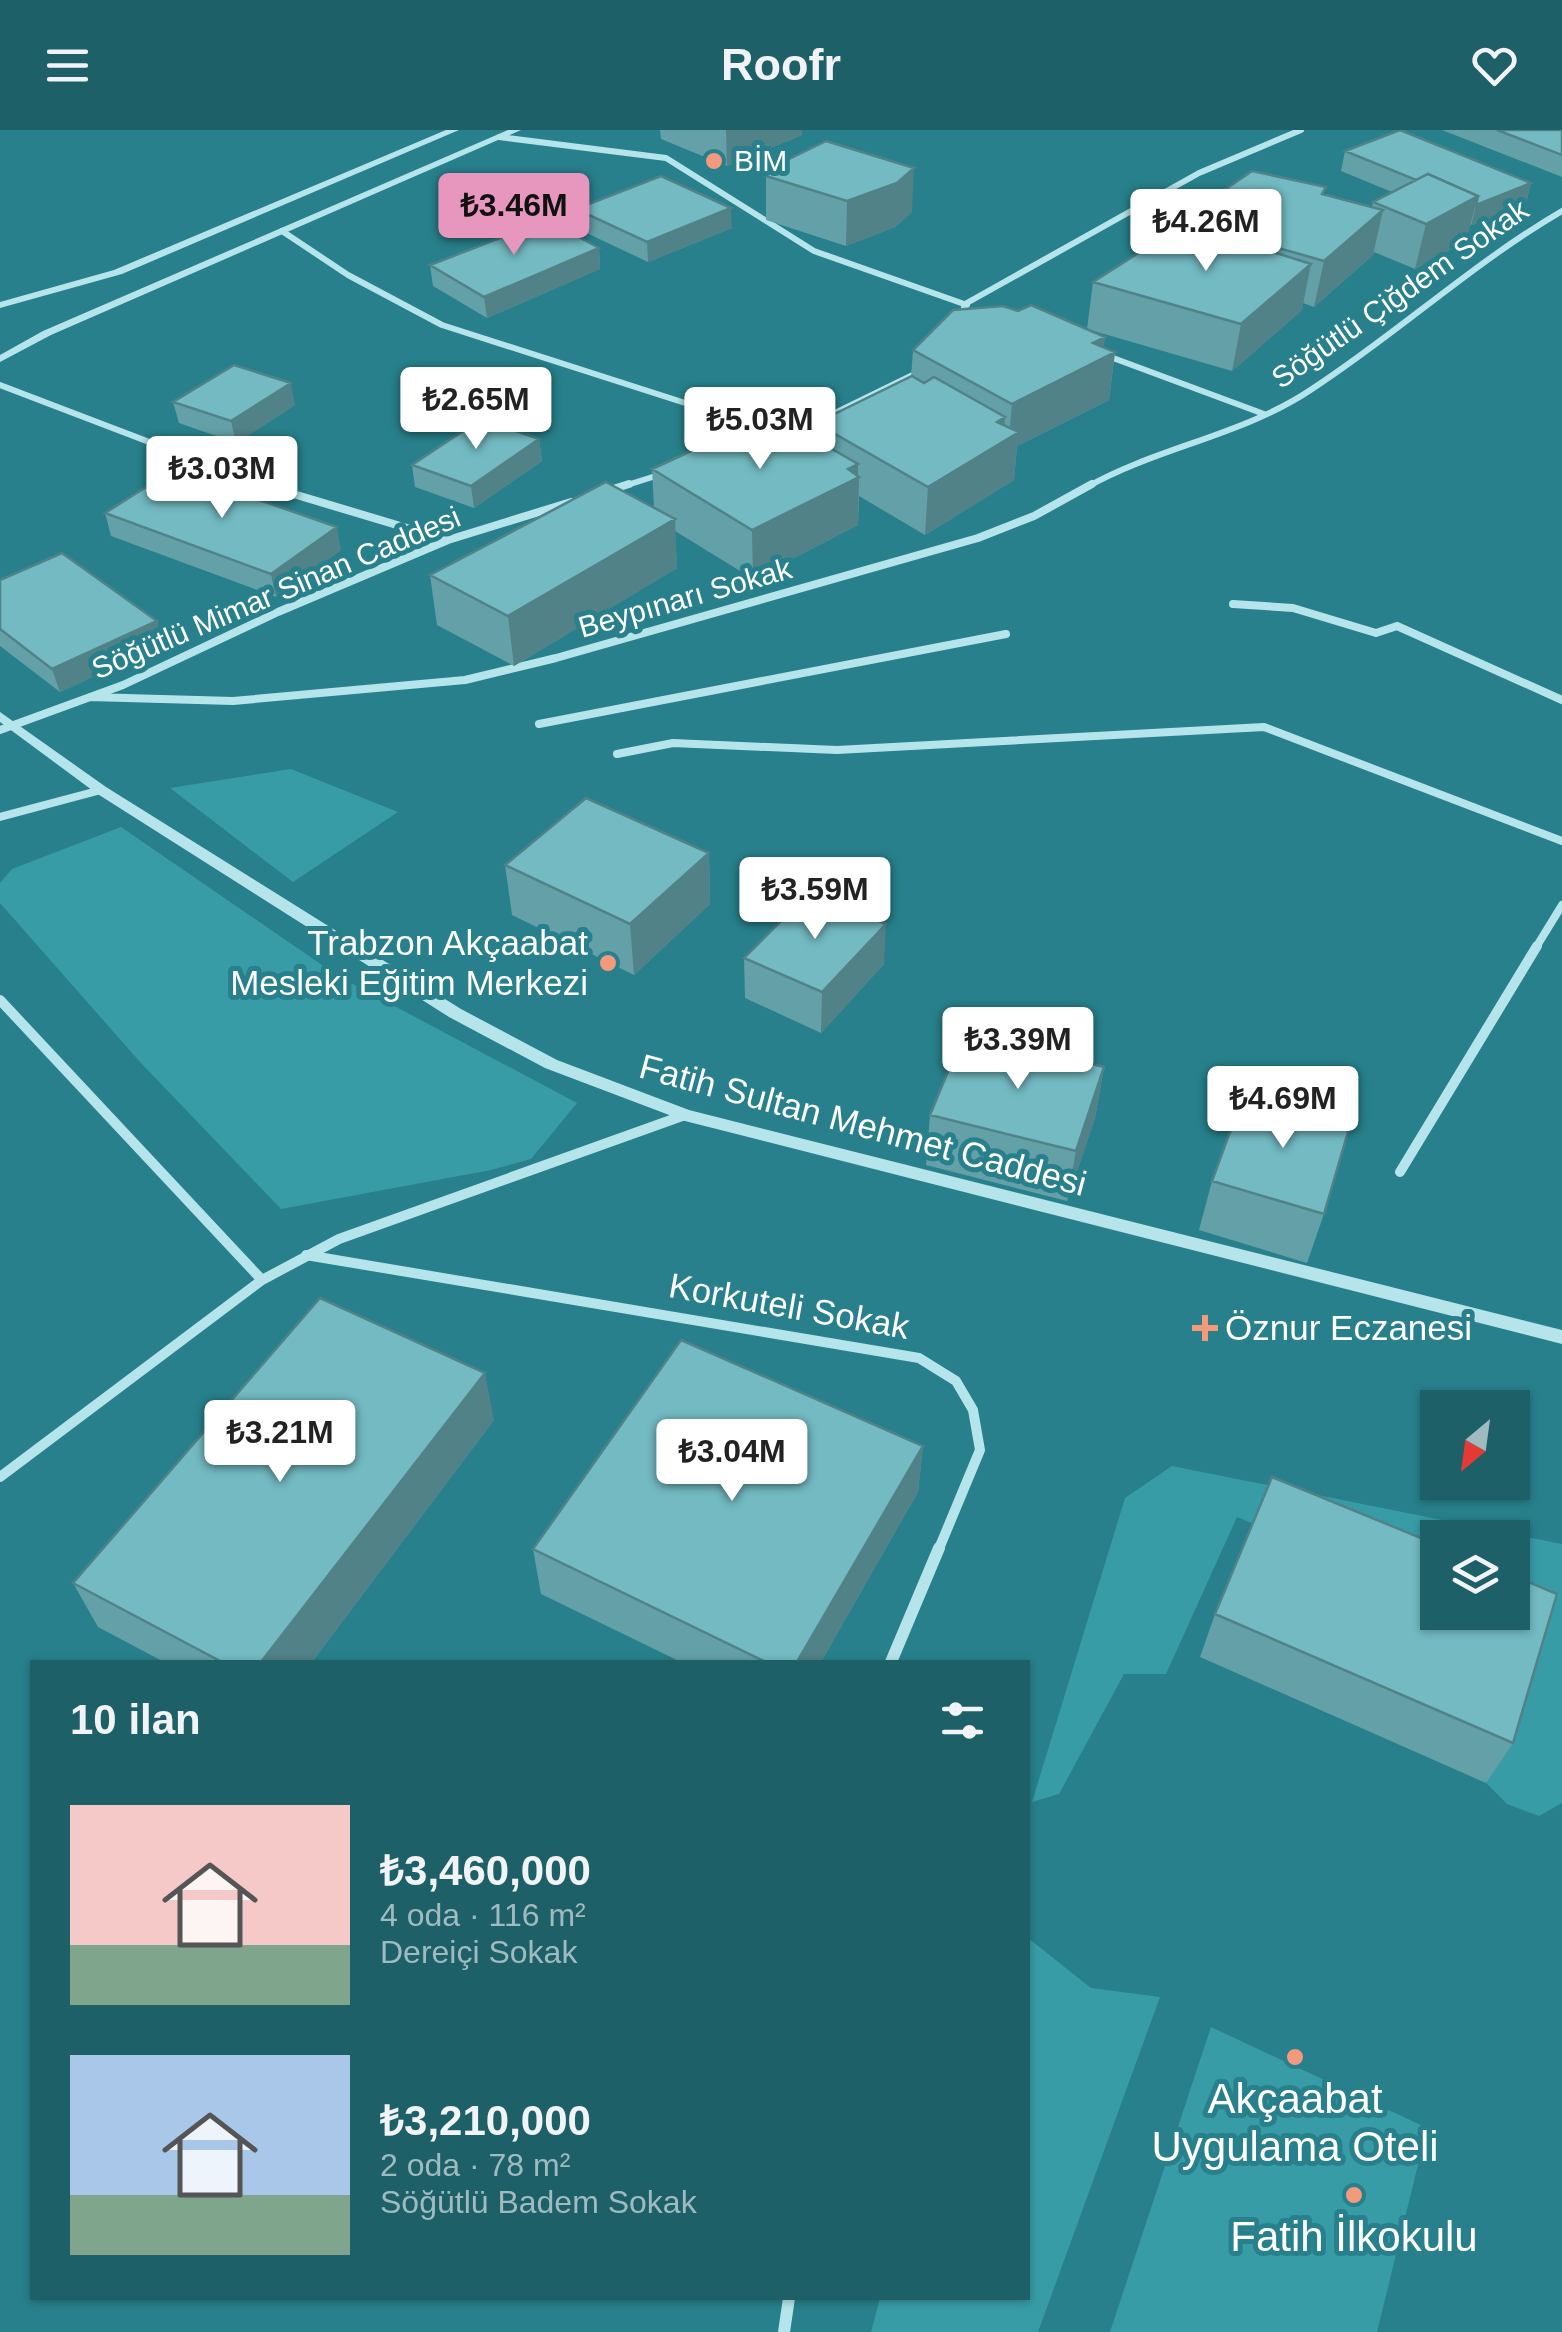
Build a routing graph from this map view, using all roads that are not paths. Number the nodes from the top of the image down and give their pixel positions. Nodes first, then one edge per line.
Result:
1 (454, 130) edge
2 (516, 130) edge
3 (1301, 130) edge
4 (499, 137) junction
5 (1562, 211) edge
6 (282, 231) junction
7 (965, 304) junction
8 (0, 305) edge
9 (984, 311) edge
10 (960, 322) edge
11 (1096, 352) edge
12 (0, 360) edge
13 (933, 365) edge
14 (0, 385) edge
15 (1264, 414) junction
16 (788, 436) junction
17 (770, 442) edge
18 (675, 470) edge
19 (600, 494) edge
20 (581, 500) edge
21 (448, 540) junction
22 (1233, 604) dead end
23 (1006, 634) dead end
24 (90, 697) junction
25 (1562, 700) edge
26 (4, 723) edge
27 (539, 724) dead end
28 (617, 754) dead end
29 (101, 790) junction
30 (0, 817) edge
31 (1562, 841) edge
32 (1562, 905) edge
33 (0, 1000) edge
34 (685, 1116) junction
35 (1400, 1172) dead end
36 (306, 1255) junction
37 (262, 1280) junction
38 (1562, 1338) edge
39 (0, 1477) edge
40 (893, 1660) edge
41 (789, 2300) edge
42 (784, 2332) edge

1 - 8 street
2 - 4 street
3 - 7 street
4 - 6 street
4 - 7 street
5 - 15 street, Söğütlü Çiğdem Sokak
6 - 12 street
6 - 16 street
7 - 9 street
7 - 10 street
11 - 15 street
13 - 16 street
14 - 21 street
15 - 24 street, Beypınarı Sokak
16 - 17 street
18 - 19 street
20 - 21 street, Söğütlü Mimar Sinan Caddesi
21 - 24 street, Söğütlü Mimar Sinan Caddesi
22 - 25 street
23 - 27 street
24 - 26 street, Söğütlü Mimar Sinan Caddesi
26 - 29 street, Fatih Sultan Mehmet Caddesi
28 - 31 street
29 - 30 street
29 - 34 street, Fatih Sultan Mehmet Caddesi
32 - 35 street
33 - 37 street
34 - 36 street
34 - 38 street, Fatih Sultan Mehmet Caddesi
36 - 37 street
36 - 40 street, Korkuteli Sokak
37 - 39 street
41 - 42 street

